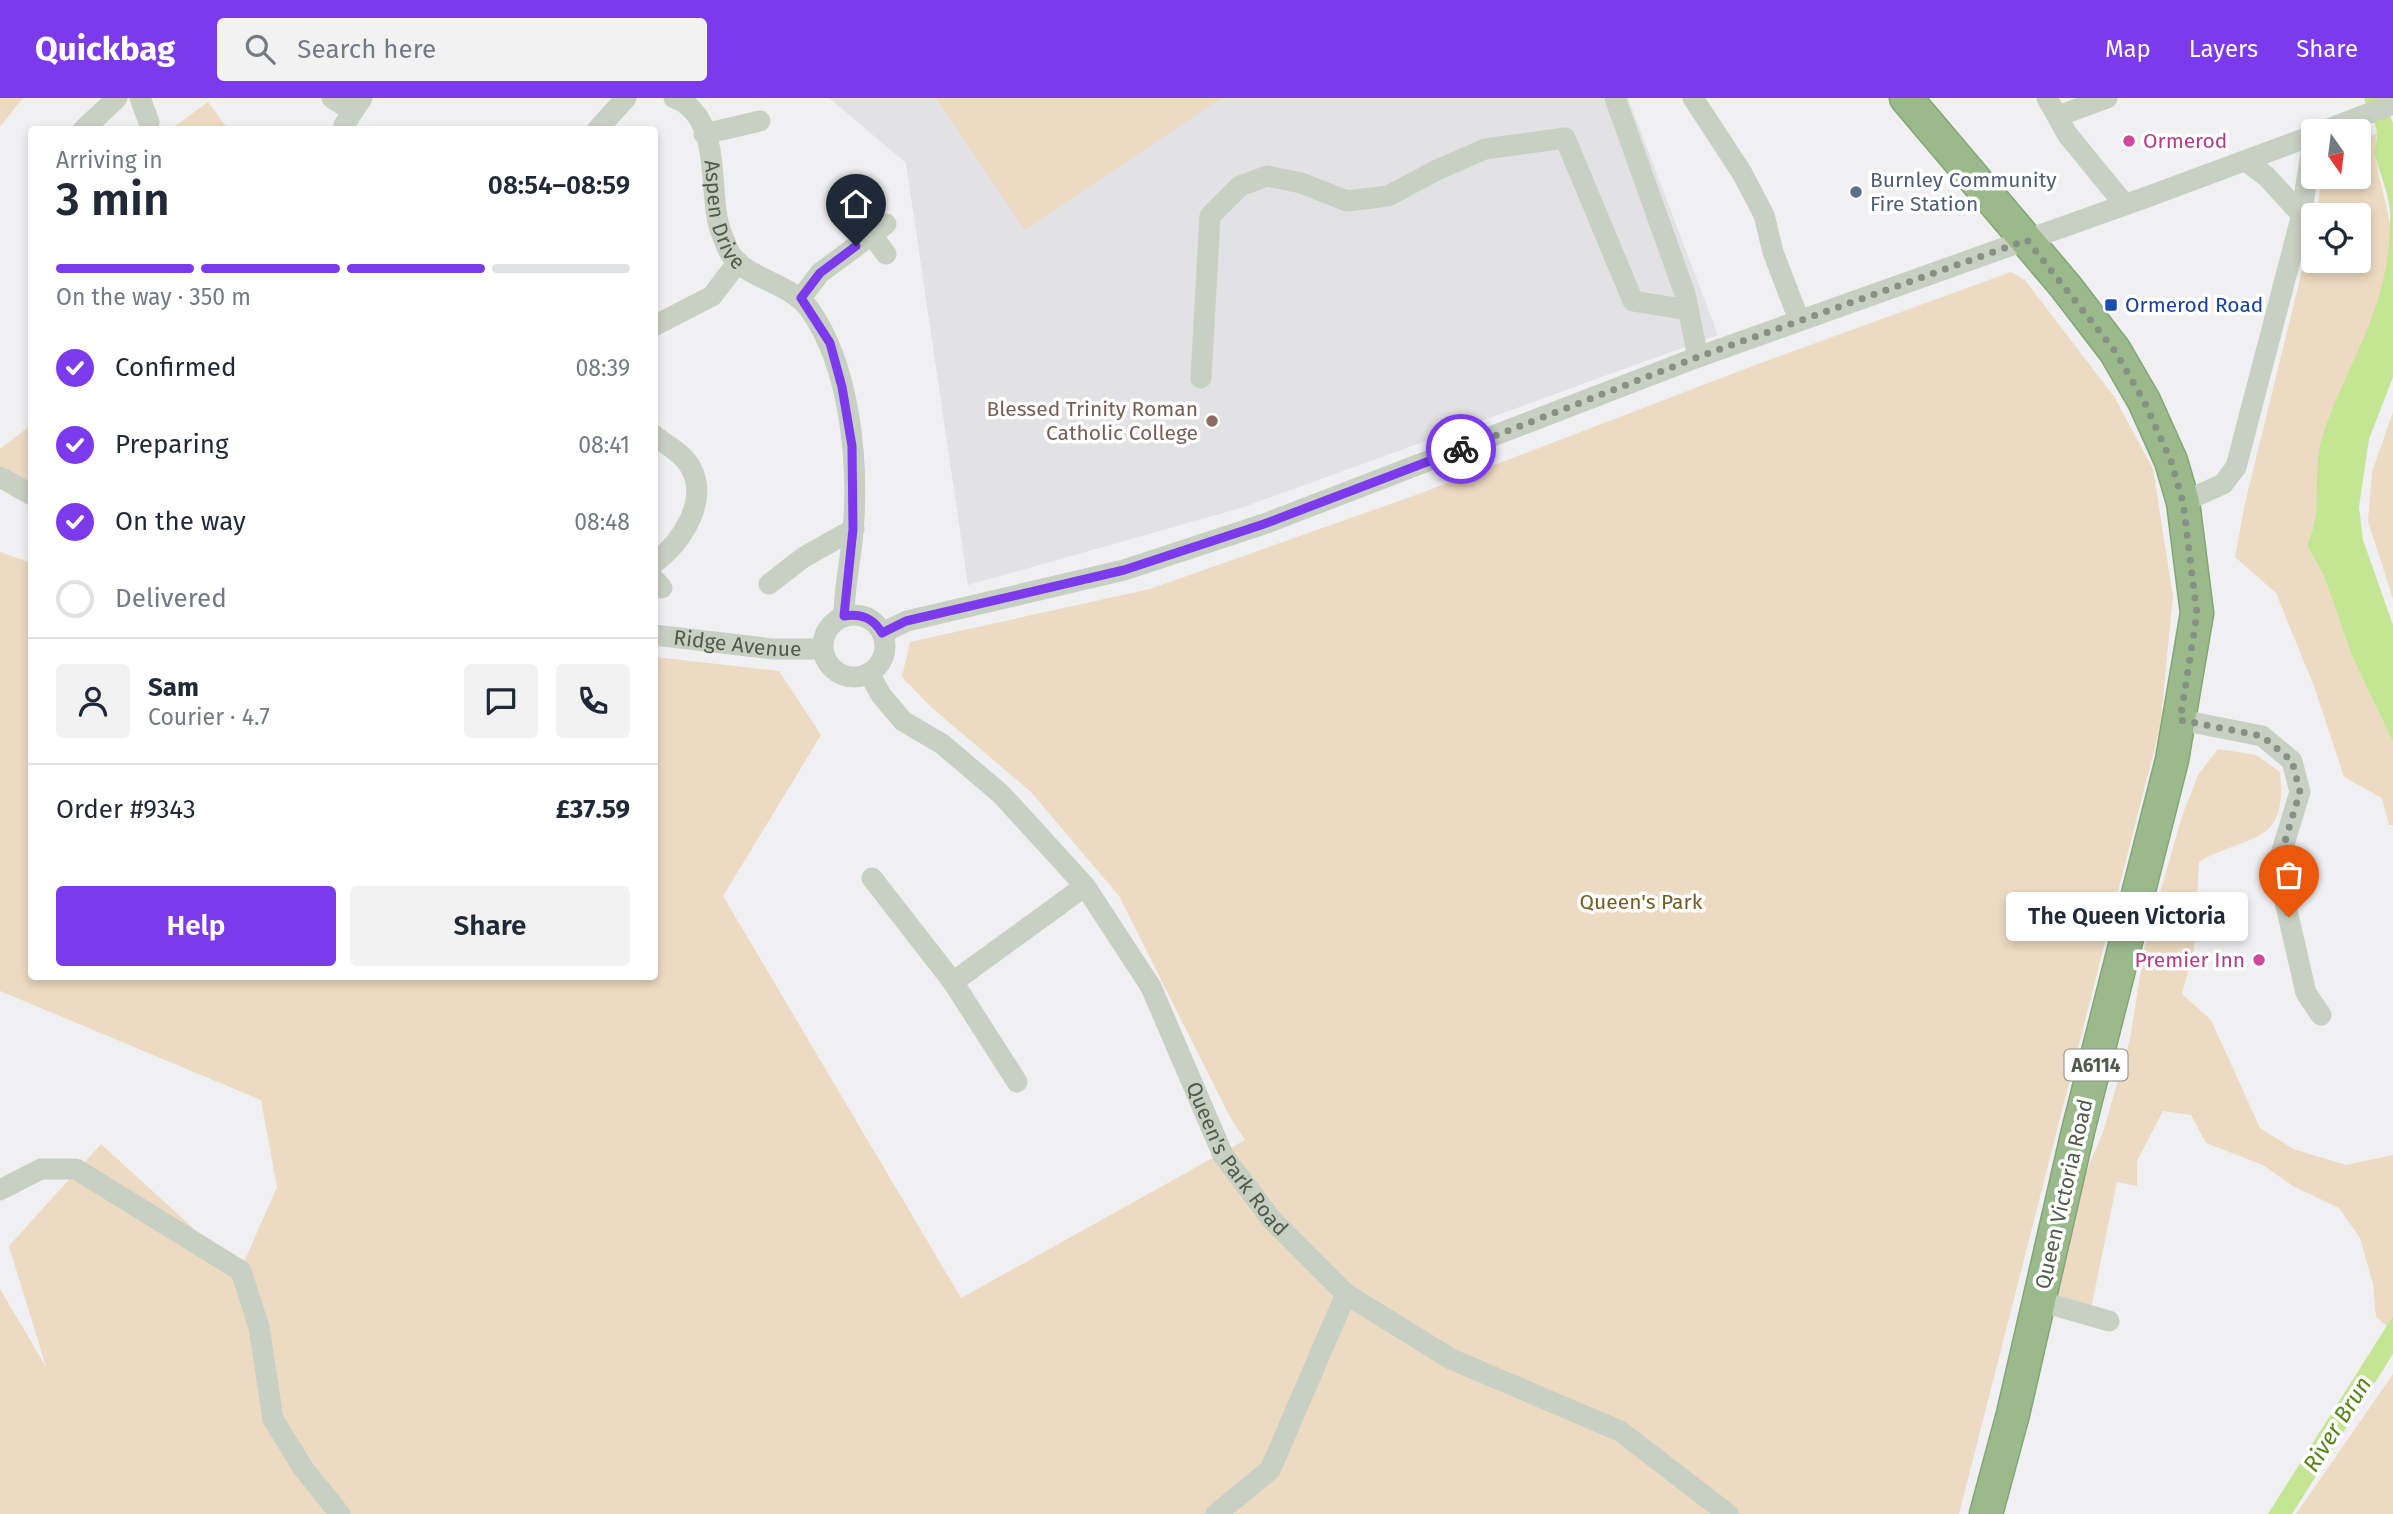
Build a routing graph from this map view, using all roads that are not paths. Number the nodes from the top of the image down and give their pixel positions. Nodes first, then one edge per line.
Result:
1 (117, 98) edge
2 (140, 98) edge
3 (332, 98) edge
4 (626, 98) edge
5 (674, 98) edge
6 (1693, 98) edge
7 (1906, 98) edge
8 (2107, 98) edge
9 (1614, 102) edge
10 (2393, 104) edge
11 (2053, 107) edge
12 (351, 116) edge
13 (2356, 119) edge
14 (760, 121) dead end
15 (149, 122) dead end
16 (87, 126) edge
17 (601, 126) edge
18 (704, 134) junction
19 (2301, 140) edge
20 (2246, 161) junction
21 (2125, 205) junction
22 (2301, 214) joint
23 (2027, 240) junction
24 (886, 254) dead end
25 (738, 262) junction
26 (801, 298) junction
27 (1688, 310) junction
28 (1799, 320) junction
29 (658, 324) edge
30 (1698, 357) junction
31 (1200, 378) dead end
32 (658, 438) edge
33 (0, 477) edge
34 (28, 493) edge
35 (2183, 502) junction
36 (853, 529) junction
37 (658, 558) edge
38 (769, 584) dead end
39 (844, 616) junction
40 (882, 633) junction
41 (658, 635) edge
42 (822, 649) junction
43 (869, 673) junction
44 (2180, 720) junction
45 (872, 878) dead end
46 (1085, 886) junction
47 (953, 982) junction
48 (2321, 1016) dead end
49 (1017, 1082) dead end
50 (0, 1190) edge
51 (1346, 1294) junction
52 (2039, 1301) junction
53 (2109, 1321) dead end
54 (340, 1514) edge
55 (1216, 1514) edge
56 (1728, 1514) edge
57 (1986, 1514) edge

1 - 16 street
2 - 15 street
3 - 12 street
4 - 17 street
5 - 18 street, Aspen Drive
6 - 28 street
7 - 23 highway, A6114
8 - 11 street
9 - 27 street
10 - 13 street
11 - 21 street
14 - 18 street, Aspen Drive
18 - 25 street, Aspen Drive
19 - 20 street
20 - 21 street
20 - 22 street
21 - 23 street
22 - 35 street
23 - 28 street
23 - 35 highway, Queen Victoria Road / A6114
24 - 26 street
25 - 26 street, Aspen Drive
25 - 29 street
26 - 36 street, Aspen Drive
27 - 30 street
27 - 31 street
28 - 30 street
30 - 40 street
32 - 37 street
33 - 34 street
35 - 44 highway, Queen Victoria Road / A6114
36 - 38 street
36 - 39 street, Aspen Drive
39 - 40 street
39 - 42 street
40 - 43 street
41 - 42 street, Ridge Avenue
42 - 43 street
43 - 46 street, Queen's Park Road
44 - 48 street
44 - 52 highway, Queen Victoria Road / A6114
45 - 47 street
46 - 47 street
46 - 51 street, Queen's Park Road
47 - 49 street
50 - 54 street
51 - 55 street
51 - 56 street, Queen's Park Road
52 - 53 street
52 - 57 highway, Queen Victoria Road / A6114

